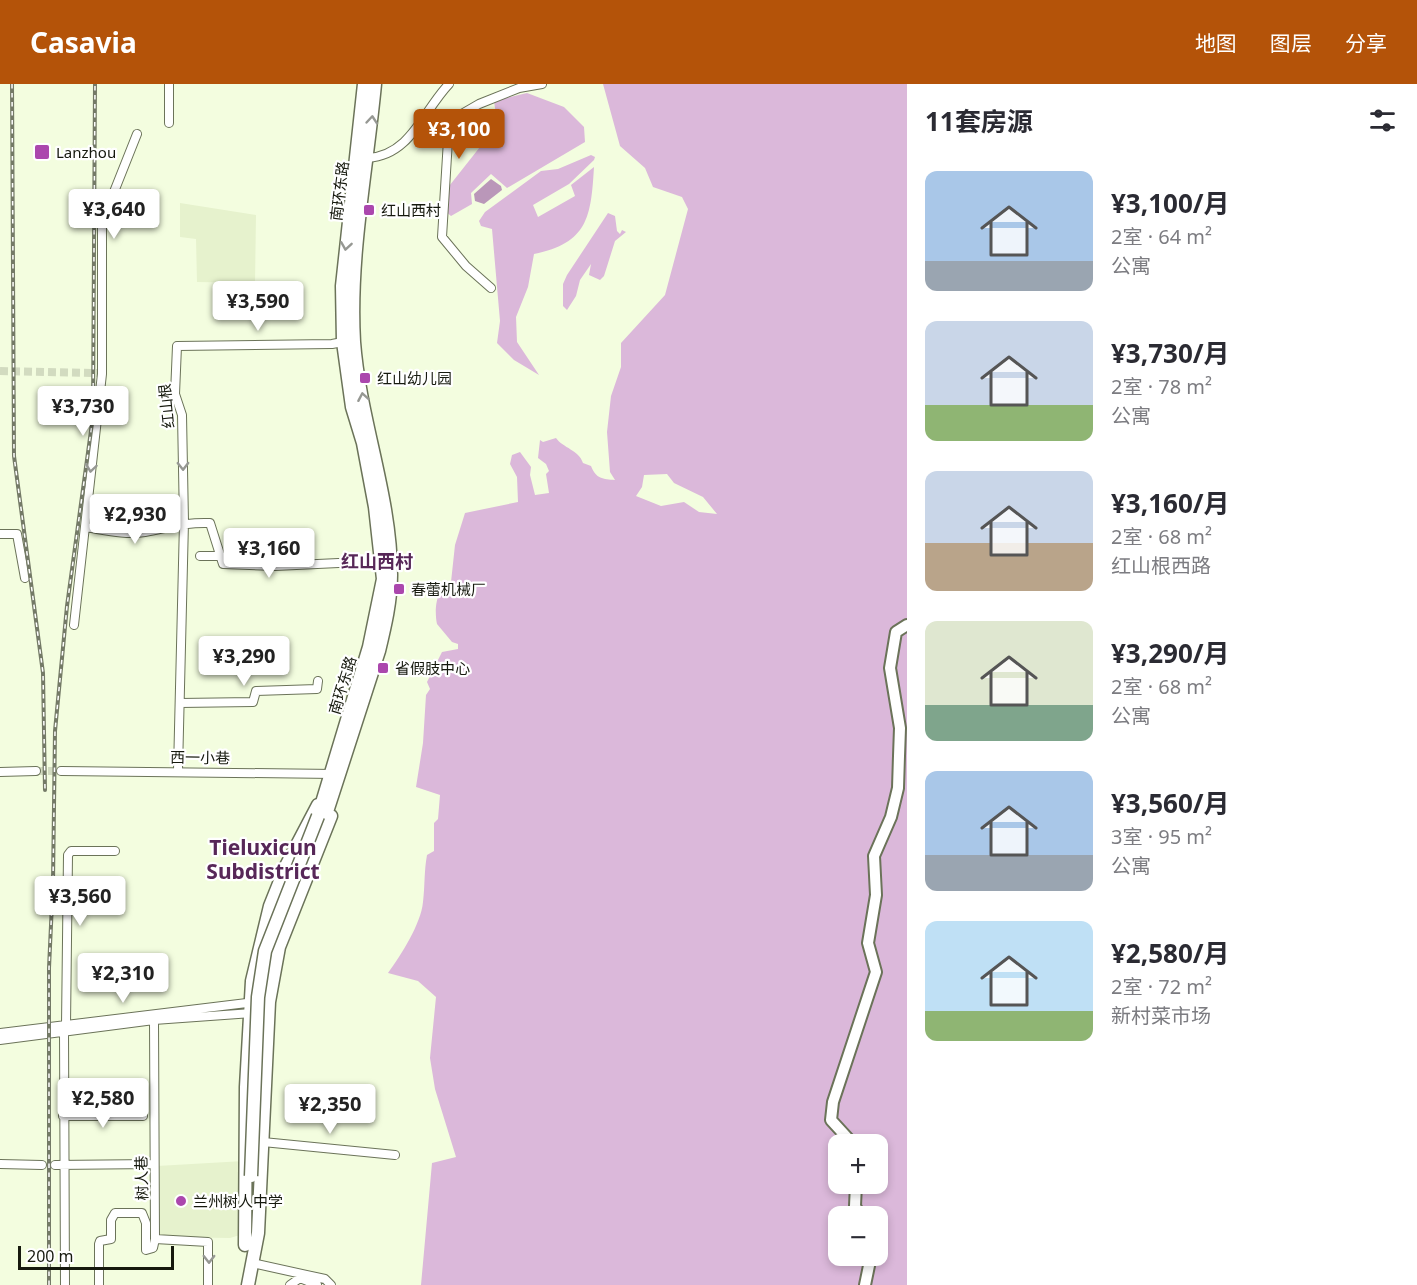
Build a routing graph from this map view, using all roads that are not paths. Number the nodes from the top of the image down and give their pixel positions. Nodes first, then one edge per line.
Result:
1 (169, 84) edge
2 (364, 84) edge
3 (375, 84) edge
4 (449, 84) edge
5 (542, 84) edge
6 (169, 123) dead end
7 (137, 134) dead end
8 (368, 158) junction
9 (491, 288) dead end
10 (349, 341) junction
11 (184, 522) junction
12 (85, 527) junction
13 (0, 534) edge
14 (200, 556) dead end
15 (221, 556) junction
16 (381, 561) junction
17 (26, 578) dead end
18 (74, 625) dead end
19 (907, 625) edge
20 (318, 681) dead end
21 (180, 703) junction
22 (178, 770) junction
23 (36, 771) tunnel mouth
24 (61, 771) tunnel mouth
25 (0, 772) edge
26 (335, 774) junction
27 (326, 799) junction
28 (115, 851) dead end
29 (269, 1007) junction
30 (249, 1008) junction
31 (154, 1020) junction
32 (65, 1028) junction
33 (0, 1033) edge
34 (0, 1040) edge
35 (63, 1116) junction
36 (142, 1116) dead end
37 (844, 1134) edge
38 (263, 1142) junction
39 (395, 1155) dead end
40 (0, 1164) edge
41 (154, 1164) junction
42 (42, 1165) dead end
43 (55, 1165) dead end
44 (65, 1165) junction
45 (155, 1239) junction
46 (250, 1253) junction
47 (869, 1266) edge
48 (304, 1276) junction
49 (65, 1285) edge
50 (99, 1285) edge
51 (208, 1285) edge
52 (241, 1285) edge
53 (248, 1285) edge
54 (290, 1285) edge
55 (317, 1285) edge
56 (332, 1285) edge
57 (865, 1285) edge

1 - 6 street
2 -> 10 highway, 南环东路
8 -> 3 highway, 南环东路
4 - 8 street
5 - 9 street
7 -> 12 street
8 - 10 highway, 南环东路
10 -> 11 street, 红山根
10 - 16 highway, 南环东路
26 -> 10 highway, 南环东路
11 - 12 street
11 - 15 street
11 - 21 street
12 - 18 street
13 - 17 street
14 - 15 street
15 - 16 street
16 - 26 highway, 南环东路
19 - 37 main road
20 - 21 street
21 - 22 street
22 - 24 street, 西一小巷
22 - 26 street, 西一小巷
23 - 25 street
26 - 27 highway, 南环东路
27 - 29 highway, 南环东路
27 - 30 highway
27 - 46 highway, 南环东路, bridge
28 - 32 street
29 - 30 street
29 - 38 highway, 南环东路
30 - 31 street
30 - 32 street
30 - 46 highway
31 - 32 street
31 - 41 street, 树人巷
32 - 33 street
32 - 34 street
32 - 35 street
35 - 36 street
35 - 44 street
38 - 39 street
38 - 46 highway, 南环东路
40 - 42 street
41 - 44 street
41 - 45 street, 树人巷
43 - 44 street
44 - 49 street
45 - 50 street
45 -> 51 street
46 - 48 street
46 - 52 highway, 南环东路
46 - 53 highway, 南环东路
47 - 57 main road
48 - 54 street
48 - 55 street
48 - 56 street

